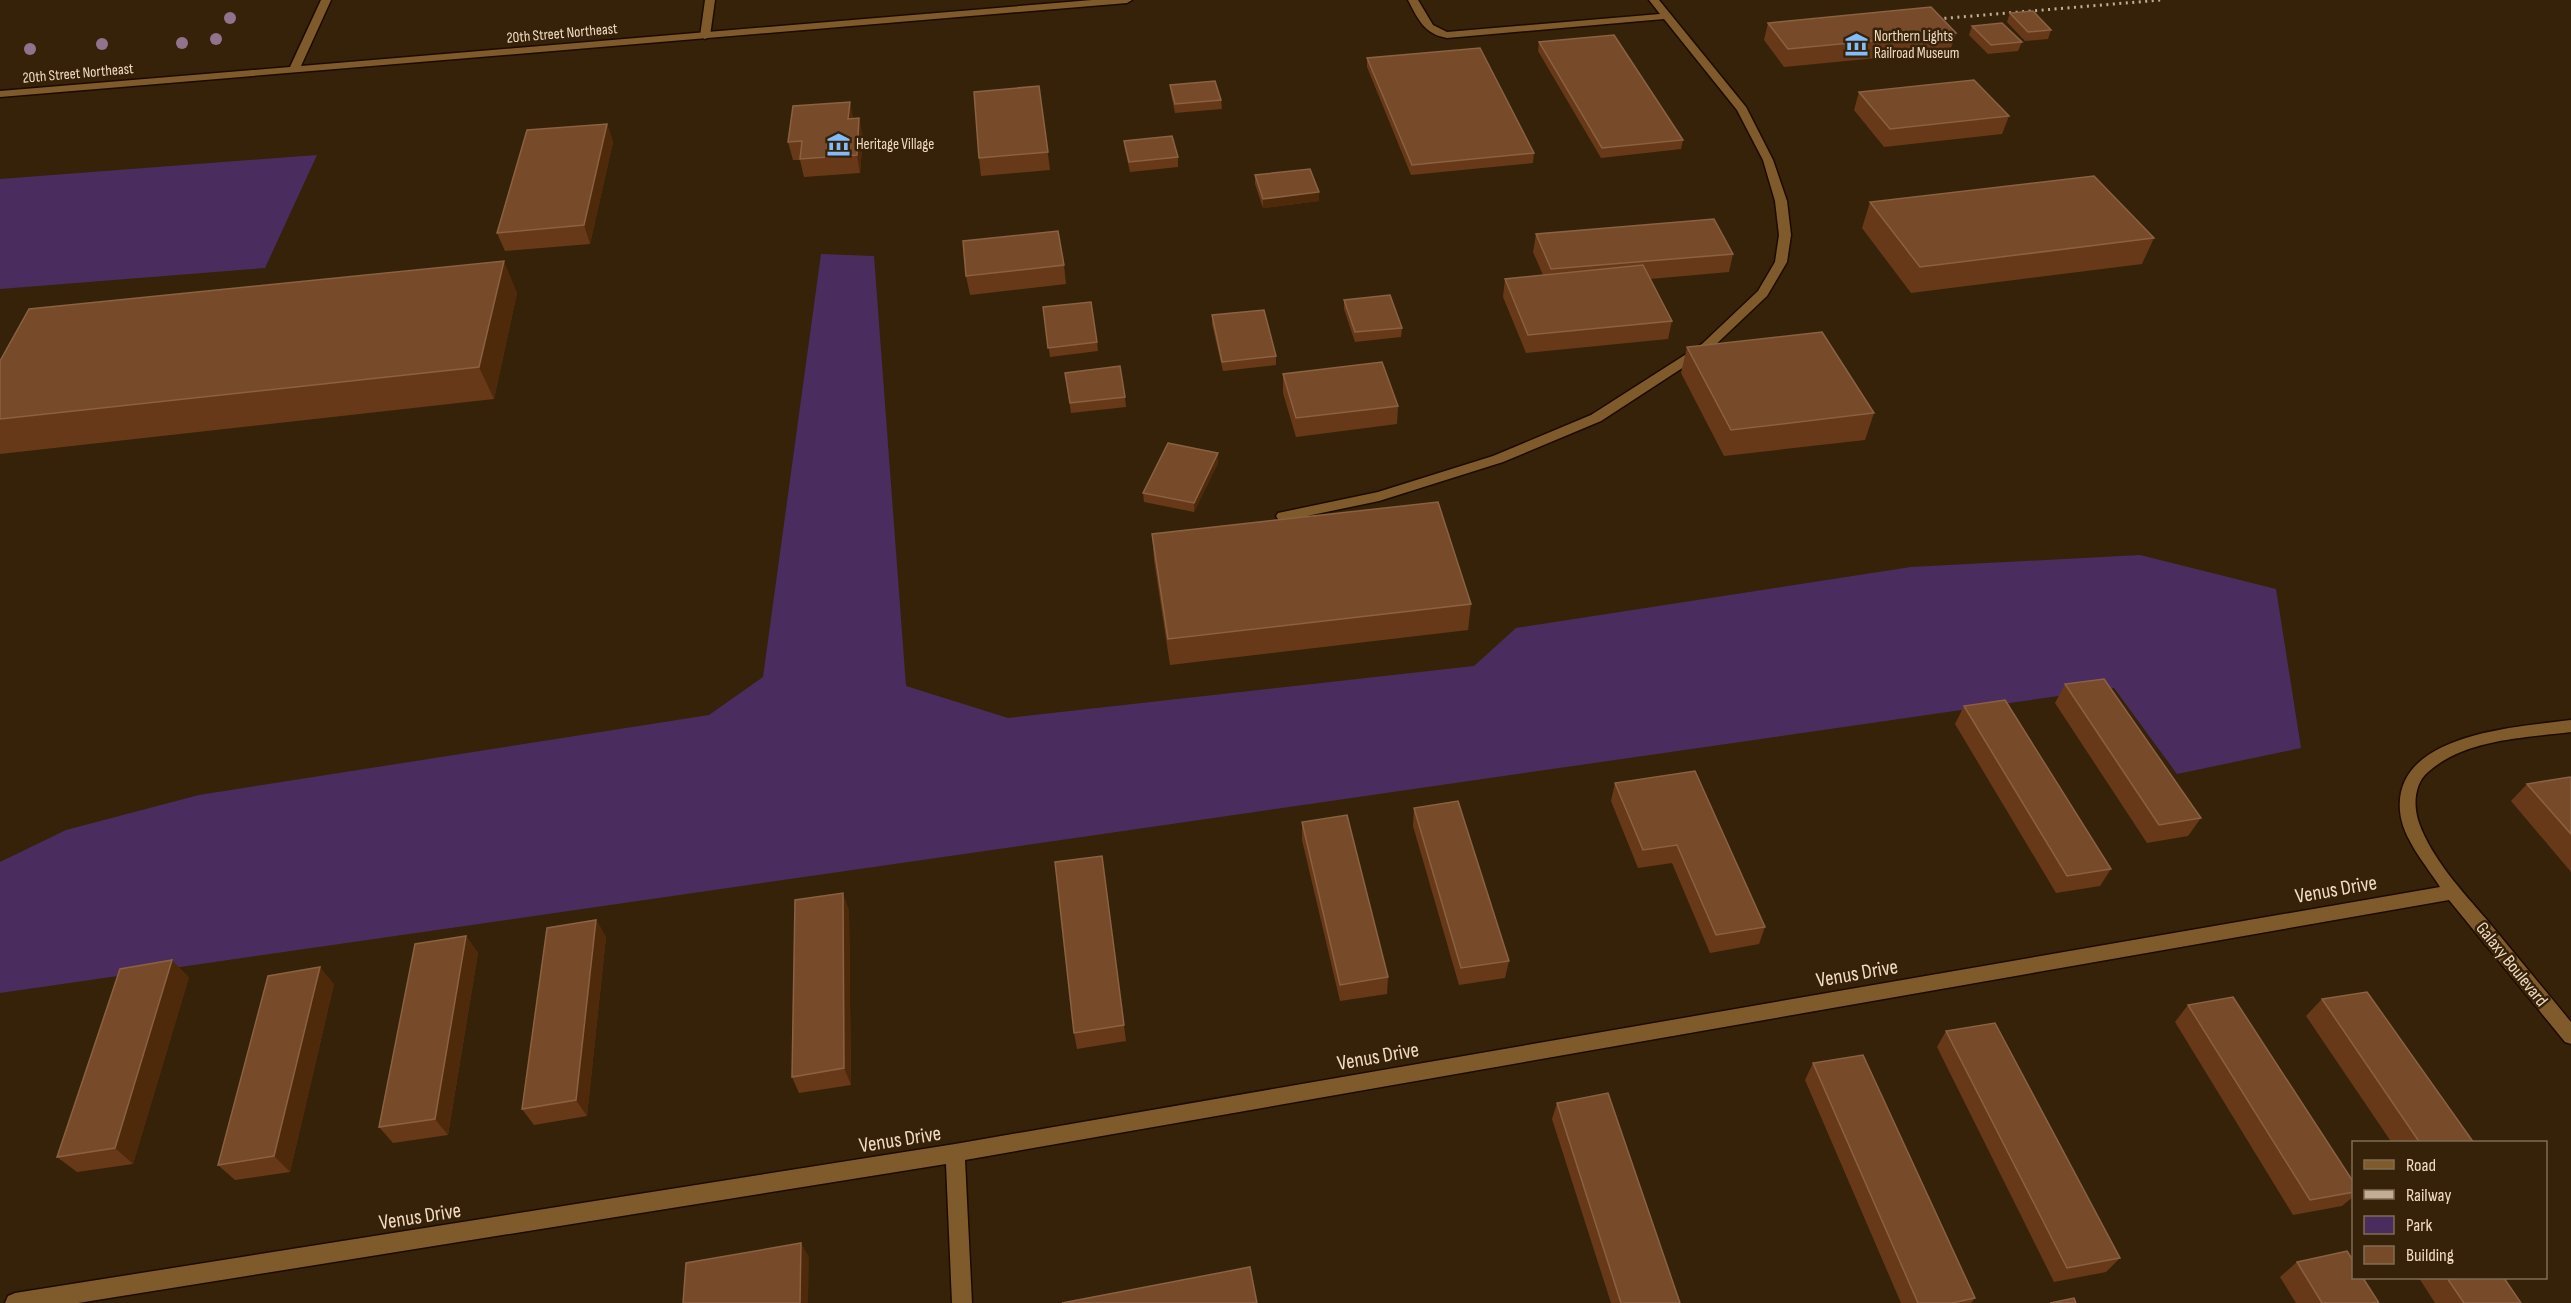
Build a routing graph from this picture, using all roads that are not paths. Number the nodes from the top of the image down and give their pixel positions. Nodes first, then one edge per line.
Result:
1 (326, 0) edge
2 (710, 0) edge
3 (1127, 0) edge
4 (1413, 0) edge
5 (1654, 0) edge
6 (1666, 16) junction
7 (705, 36) junction
8 (294, 70) junction
9 (0, 94) edge
10 (1283, 516) dead end
11 (2571, 726) edge
12 (2452, 892) junction
13 (2571, 1036) edge
14 (955, 1153) junction
15 (15, 1303) edge
16 (962, 1303) edge

1 - 8 street
2 - 7 street
3 - 7 street, 20th Street Northeast
4 - 6 street
5 - 6 street
6 - 10 street
7 - 8 street, 20th Street Northeast
8 - 9 street, 20th Street Northeast
11 - 12 street
12 - 13 street, Galaxy Boulevard
12 - 14 street, Venus Drive
14 - 15 street, Venus Drive
14 - 16 street

